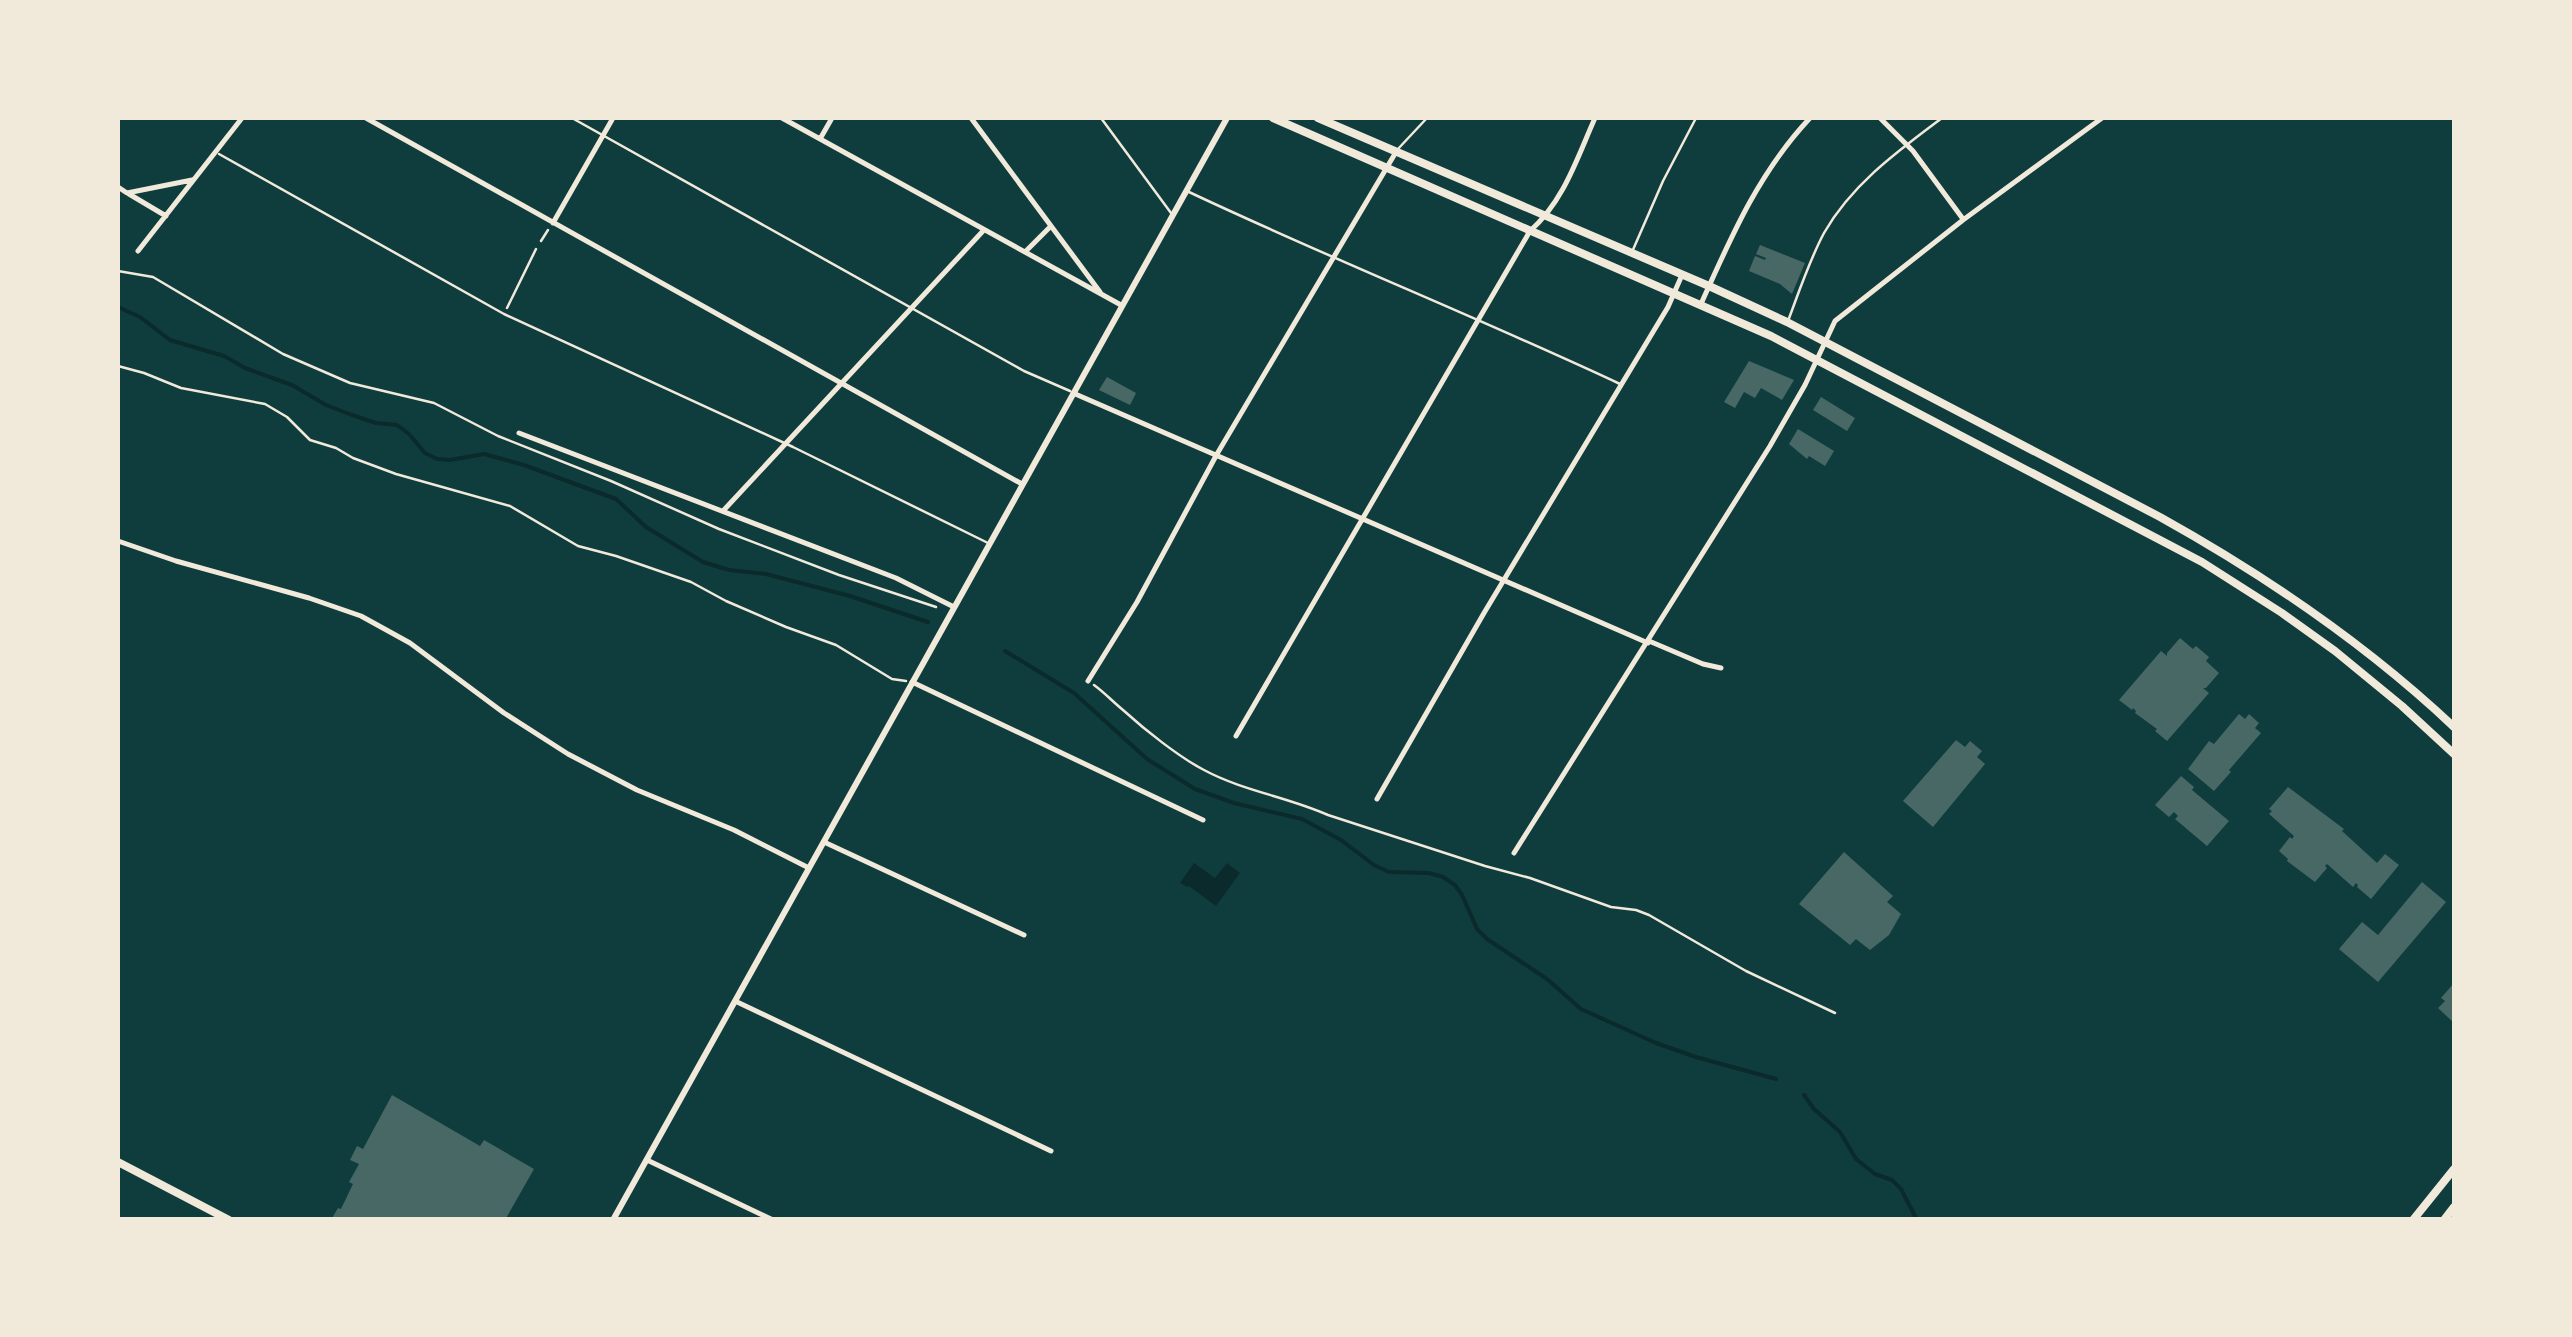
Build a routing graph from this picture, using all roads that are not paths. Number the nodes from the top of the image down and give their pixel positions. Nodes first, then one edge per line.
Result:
1 (242, 118) edge
2 (368, 118) edge
3 (572, 118) edge
4 (613, 118) edge
5 (782, 118) edge
6 (832, 118) edge
7 (971, 118) edge
8 (1100, 118) edge
9 (1227, 118) edge
10 (1273, 118) edge
11 (1318, 118) edge
12 (1427, 118) edge
13 (1595, 118) edge
14 (1696, 118) edge
15 (1810, 118) edge
16 (1880, 118) edge
17 (1942, 118) edge
18 (2102, 118) edge
19 (603, 135) junction
20 (820, 139) junction
21 (1907, 144) junction
22 (215, 152) junction
23 (1396, 152) junction
24 (1386, 168) junction
25 (194, 180) junction
26 (118, 187) edge
27 (1185, 190) junction
28 (127, 193) junction
29 (1172, 214) junction
30 (166, 216) junction
31 (1546, 217) junction
32 (1963, 220) junction
33 (553, 223) junction
34 (1052, 226) junction
35 (984, 230) junction
36 (1530, 231) junction
37 (138, 251) dead end
38 (1025, 252) junction
39 (1631, 253) junction
40 (1333, 258) junction
41 (1682, 275) junction
42 (1709, 286) junction
43 (1674, 293) junction
44 (1101, 295) junction
45 (1701, 305) junction
46 (1121, 306) junction
47 (913, 307) junction
48 (1479, 320) junction
49 (1788, 322) junction
50 (1825, 342) junction
51 (1817, 360) junction
52 (841, 382) junction
53 (1621, 384) junction
54 (1072, 392) junction
55 (520, 434) dead end
56 (786, 444) junction
57 (1217, 454) junction
58 (1022, 484) junction
59 (723, 511) junction
60 (1362, 518) junction
61 (118, 540) edge
62 (989, 543) junction
63 (1504, 580) junction
64 (954, 607) junction
65 (1649, 642) junction
66 (1721, 668) dead end
67 (1088, 681) road end
68 (912, 682) junction
69 (2454, 727) edge
70 (1236, 736) dead end
71 (2454, 754) edge
72 (1377, 799) dead end
73 (1204, 820) dead end
74 (824, 842) junction
75 (1514, 853) dead end
76 (809, 868) junction
77 (1024, 935) dead end
78 (735, 1001) junction
79 (1051, 1151) dead end
80 (646, 1160) junction
81 (118, 1162) edge
82 (2454, 1169) edge
83 (2454, 1207) edge
84 (229, 1220) edge
85 (613, 1220) edge
86 (773, 1220) edge
87 (2412, 1220) edge
88 (2444, 1220) edge

1 - 22 street
2 - 33 street
3 - 19 lane
4 - 19 street
5 - 20 street
6 - 20 street
7 - 34 street
8 - 29 lane
9 - 27 street
10 - 24 main road
11 - 23 main road
12 - 23 lane
13 - 31 street
14 - 39 lane
15 - 42 street
16 - 21 street
17 - 21 lane
18 - 32 street
19 - 33 street
19 - 47 lane
20 - 35 street
21 - 32 street
21 - 49 lane
22 - 25 street
22 - 56 lane
23 - 24 street
23 - 31 main road
24 - 36 main road
24 - 40 street
25 - 28 street
25 - 30 street
26 - 28 street
27 - 29 street
27 - 40 lane
28 - 30 street
29 - 46 street
30 - 37 street
31 - 36 street
31 - 39 main road
32 - 50 street
33 - 52 street
34 - 38 street
34 - 44 street
35 - 38 street
35 - 47 street
36 - 43 main road
36 - 48 street
38 - 44 street
39 - 41 main road
40 - 48 lane
40 - 57 street
41 - 42 main road
41 - 43 street
42 - 45 street
42 - 49 main road
43 - 45 main road
43 - 53 street
44 - 46 street
45 - 51 main road
46 - 54 street
47 - 52 street
47 - 54 lane
48 - 53 lane
48 - 60 street
49 - 50 main road
50 - 51 street
50 - 69 main road
51 - 65 street
51 - 71 main road
52 - 56 street
52 - 58 street
53 - 63 street
54 - 57 street
54 - 58 street
55 - 59 street
56 - 59 street
56 - 62 lane
57 - 60 street
57 - 67 street
58 - 62 street
59 - 64 street
60 - 63 street
60 - 70 street
61 - 76 street
62 - 64 street
63 - 65 street
63 - 72 street
64 - 68 street
65 - 66 street
65 - 75 street
68 - 73 street
68 - 74 street
74 - 76 street
74 - 77 street
76 - 78 street
78 - 79 street
78 - 80 street
80 - 85 street
80 - 86 street
81 - 84 main road
82 - 87 main road
83 - 88 main road

